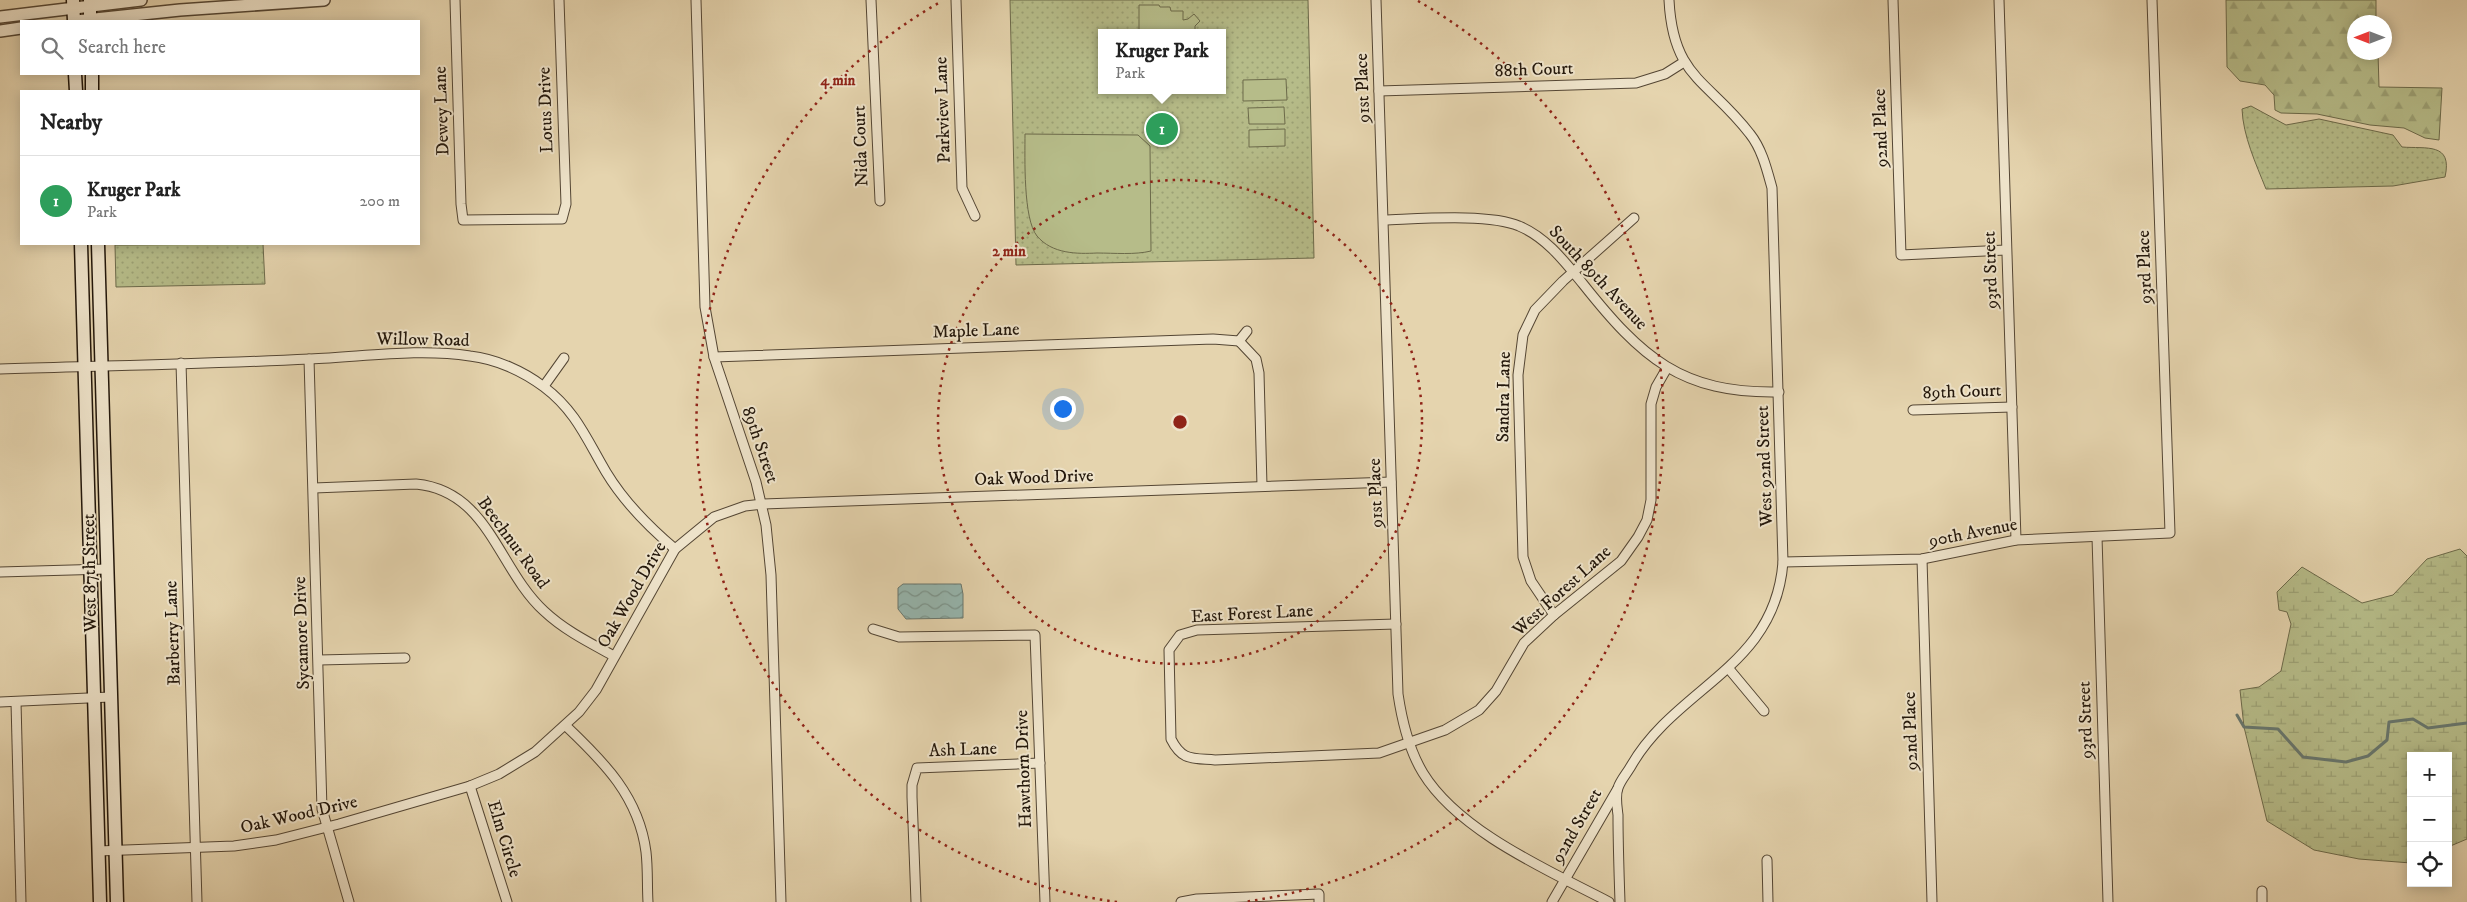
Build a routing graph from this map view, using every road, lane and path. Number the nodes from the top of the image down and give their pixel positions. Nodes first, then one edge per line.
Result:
1 (141, 0) edge
2 (324, 0) edge
3 (455, 0) edge
4 (559, 0) edge
5 (696, 0) edge
6 (871, 0) edge
7 (956, 0) edge
8 (1376, 0) edge
9 (1669, 0) edge
10 (1893, 0) edge
11 (1999, 0) edge
12 (2152, 0) edge
13 (90, 12) edge
14 (74, 13) edge
15 (0, 17) edge
16 (20, 28) edge
17 (0, 31) edge
18 (1684, 62) junction
19 (75, 75) edge
20 (92, 75) edge
21 (76, 90) edge
22 (92, 90) edge
23 (1379, 91) junction
24 (880, 201) dead end
25 (975, 216) dead end
26 (1634, 218) dead end
27 (562, 219) joint
28 (1384, 220) junction
29 (81, 245) edge
30 (98, 245) edge
31 (2006, 250) junction
32 (1573, 272) junction
33 (1247, 331) dead end
34 (1239, 341) junction
35 (714, 357) junction
36 (564, 358) dead end
37 (310, 360) junction
38 (181, 364) junction
39 (102, 366) junction
40 (85, 367) junction
41 (1667, 368) junction
42 (0, 369) edge
43 (544, 386) junction
44 (1779, 392) junction
45 (2012, 407) junction
46 (1913, 410) dead end
47 (1391, 482) junction
48 (1262, 486) junction
49 (314, 488) junction
50 (763, 504) junction
51 (2170, 533) joint
52 (2097, 537) junction
53 (2016, 540) junction
54 (675, 549) junction
55 (1922, 559) junction
56 (1783, 562) junction
57 (107, 568) junction
58 (90, 569) junction
59 (0, 572) edge
60 (1554, 615) junction
61 (1396, 624) junction
62 (873, 628) dead end
63 (614, 656) junction
64 (405, 658) dead end
65 (319, 660) junction
66 (1729, 669) junction
67 (110, 697) junction
68 (92, 699) junction
69 (0, 702) edge
70 (16, 702) junction
71 (1764, 712) dead end
72 (566, 726) junction
73 (1410, 743) junction
74 (1214, 760) joint
75 (1040, 764) junction
76 (470, 786) junction
77 (1617, 790) junction
78 (326, 827) junction
79 (195, 848) junction
80 (115, 850) junction
81 (98, 851) junction
82 (1767, 860) dead end
83 (1566, 879) junction
84 (2262, 891) dead end
85 (1319, 898) edge
86 (1181, 901) edge
87 (21, 902) edge
88 (100, 902) edge
89 (117, 902) edge
90 (196, 902) edge
91 (349, 902) edge
92 (507, 902) edge
93 (648, 902) edge
94 (781, 902) edge
95 (916, 902) edge
96 (1045, 902) edge
97 (1552, 902) edge
98 (1610, 902) edge
99 (1620, 902) edge
100 (1768, 902) edge
101 (1932, 902) edge
102 (2108, 902) edge
103 (2262, 902) edge

1 - 13 street
2 - 13 street
3 - 27 street, Dewey Lane
4 - 27 street, Lotus Drive
5 - 35 street, 89th Street
6 - 24 street, Nida Court
7 - 25 street, Parkview Lane
8 - 23 street, 91st Place
9 - 18 street, West 92nd Street
10 - 31 street, 92nd Place
11 - 31 street, 93rd Street
12 - 51 street, 93rd Place
13 - 14 street
14 - 15 street
16 - 17 street
18 - 23 street, 88th Court
18 - 44 street, West 92nd Street
19 - 21 main road
20 - 22 main road
23 - 28 street, 91st Place
26 - 32 street, Sandra Lane
28 - 32 street, South 89th Avenue
28 - 47 street, 91st Place
29 - 40 main road, West 87th Street
30 - 39 main road, West 87th Street
31 - 45 street, 93rd Street
32 - 41 street, South 89th Avenue
32 - 60 street, Sandra Lane
33 - 34 street
34 - 35 street, Maple Lane
34 - 48 street
35 - 50 street, 89th Street
36 - 43 street
37 - 38 street, Willow Road
37 - 43 street, Willow Road
37 - 49 street, Sycamore Drive
38 - 39 street, Willow Road
38 - 79 street, Barberry Lane
39 - 40 street, Willow Road
39 - 57 main road, West 87th Street
40 - 42 street, Willow Road
40 - 58 main road, West 87th Street
41 - 44 street, South 89th Avenue
41 - 60 street, West Forest Lane
43 - 54 street, Willow Road
44 - 56 street, West 92nd Street
45 - 46 street, 89th Court
45 - 53 street, 93rd Street
47 - 48 street, Oak Wood Drive
47 - 61 street, 91st Place
48 - 50 street, Oak Wood Drive
49 - 63 street, Beechnut Road
49 - 65 street, Sycamore Drive
50 - 54 street, Oak Wood Drive
50 - 94 street, 89th Street
51 - 52 street, 90th Avenue
52 - 53 street, 90th Avenue
52 - 102 street, 93rd Street
53 - 55 street, 90th Avenue
54 - 63 street, Oak Wood Drive
55 - 56 street, 90th Avenue
55 - 101 street, 92nd Place
56 - 66 street, West 92nd Street
57 - 58 street
57 - 67 main road, West 87th Street
58 - 59 street
58 - 68 main road, West 87th Street
60 - 73 street, West Forest Lane
61 - 73 street, 91st Place
61 - 74 street, East Forest Lane
62 - 75 street, Hawthorn Drive
63 - 72 street, Oak Wood Drive
64 - 65 street
65 - 78 street, Sycamore Drive
66 - 71 street
66 - 77 street, West 92nd Street
67 - 68 street
67 - 80 main road, West 87th Street
68 - 70 street
68 - 81 main road, West 87th Street
69 - 70 street
70 - 87 street
72 - 76 street, Oak Wood Drive
72 - 93 street
73 - 74 street, West Forest Lane
73 - 83 street, 91st Place
75 - 95 street, Ash Lane
75 - 96 street, Hawthorn Drive
76 - 78 street, Oak Wood Drive
76 - 92 street, Elm Circle
77 - 83 street, 92nd Street
77 - 99 street
78 - 79 street, Oak Wood Drive
78 - 91 street, Sycamore Drive
79 - 80 street, Oak Wood Drive
79 - 90 street, Barberry Lane
80 - 81 street, Oak Wood Drive
80 - 89 main road, West 87th Street
81 - 88 main road, West 87th Street
82 - 100 street
83 - 97 street
83 - 98 street
84 - 103 street
85 - 86 street

